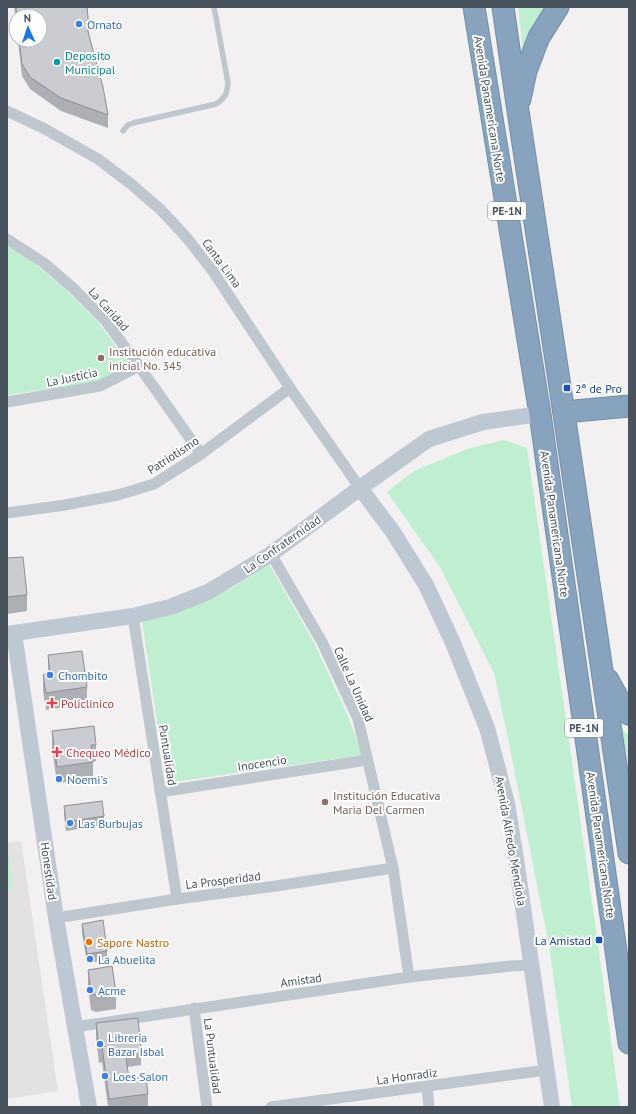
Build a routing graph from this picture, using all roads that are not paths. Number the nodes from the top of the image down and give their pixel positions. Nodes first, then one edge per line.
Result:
1 (214, 7) edge
2 (474, 7) edge
3 (503, 7) edge
4 (558, 7) edge
5 (7, 111) edge
6 (518, 111) junction
7 (123, 131) dead end
8 (7, 239) edge
9 (139, 366) junction
10 (290, 388) junction
11 (7, 402) edge
12 (629, 406) edge
13 (564, 412) junction
14 (540, 414) junction
15 (201, 454) junction
16 (360, 488) junction
17 (7, 514) edge
18 (271, 554) junction
19 (133, 616) junction
20 (11, 634) edge
21 (601, 667) junction
22 (629, 714) edge
23 (368, 760) junction
24 (160, 792) junction
25 (629, 853) edge
26 (393, 868) junction
27 (177, 899) junction
28 (56, 918) junction
29 (532, 965) junction
30 (408, 978) junction
31 (194, 1008) junction
32 (75, 1027) junction
33 (629, 1043) edge
34 (546, 1070) junction
35 (426, 1087) junction
36 (317, 1104) edge
37 (89, 1107) edge
38 (207, 1107) edge
39 (271, 1107) edge
40 (429, 1107) edge
41 (552, 1107) edge

1 - 7 lane
2 - 14 highway, Avenida Panamericana Norte / PE-1N
3 - 6 highway, Avenida Panamericana Norte / PE-1N
4 - 6 highway
5 - 10 street, Canta Lima
6 - 13 highway, Avenida Panamericana Norte / PE-1N
8 - 9 street, La Caridad
9 - 11 street, La Justicia
9 - 15 street, La Caridad
10 - 15 street, Patriotismo
10 - 16 street, Canta Lima
12 - 13 highway
13 - 21 highway, Avenida Panamericana Norte / PE-1N
14 - 16 street, La Confraternidad
14 - 33 highway, Avenida Panamericana Norte / PE-1N
15 - 17 street, Patriotismo
16 - 18 street, La Confraternidad
16 - 29 street, Avenida Alfredo Mendiola
18 - 19 street, La Confraternidad
18 - 23 street, Calle La Unidad
19 - 20 street, La Confraternidad
19 - 24 street, Puntualidad
20 - 28 street, Honestidad
21 - 22 highway
21 - 25 highway, Avenida Panamericana Norte / PE-1N
23 - 24 street, Inocencio
23 - 26 street, Calle La Unidad
24 - 27 street, Puntualidad
26 - 27 street, La Prosperidad
26 - 30 street, Calle La Unidad
27 - 28 street, La Prosperidad
28 - 32 street, Honestidad
29 - 30 street, Amistad
29 - 34 street, Avenida Alfredo Mendiola
30 - 31 street, Amistad
31 - 32 street, Amistad
31 - 38 street, La Puntualidad
32 - 37 street, Honestidad
34 - 35 street, La Honradiz
34 - 41 street, Avenida Alfredo Mendiola
35 - 36 street, La Honradiz
35 - 40 street
36 - 39 street, La Honradiz

